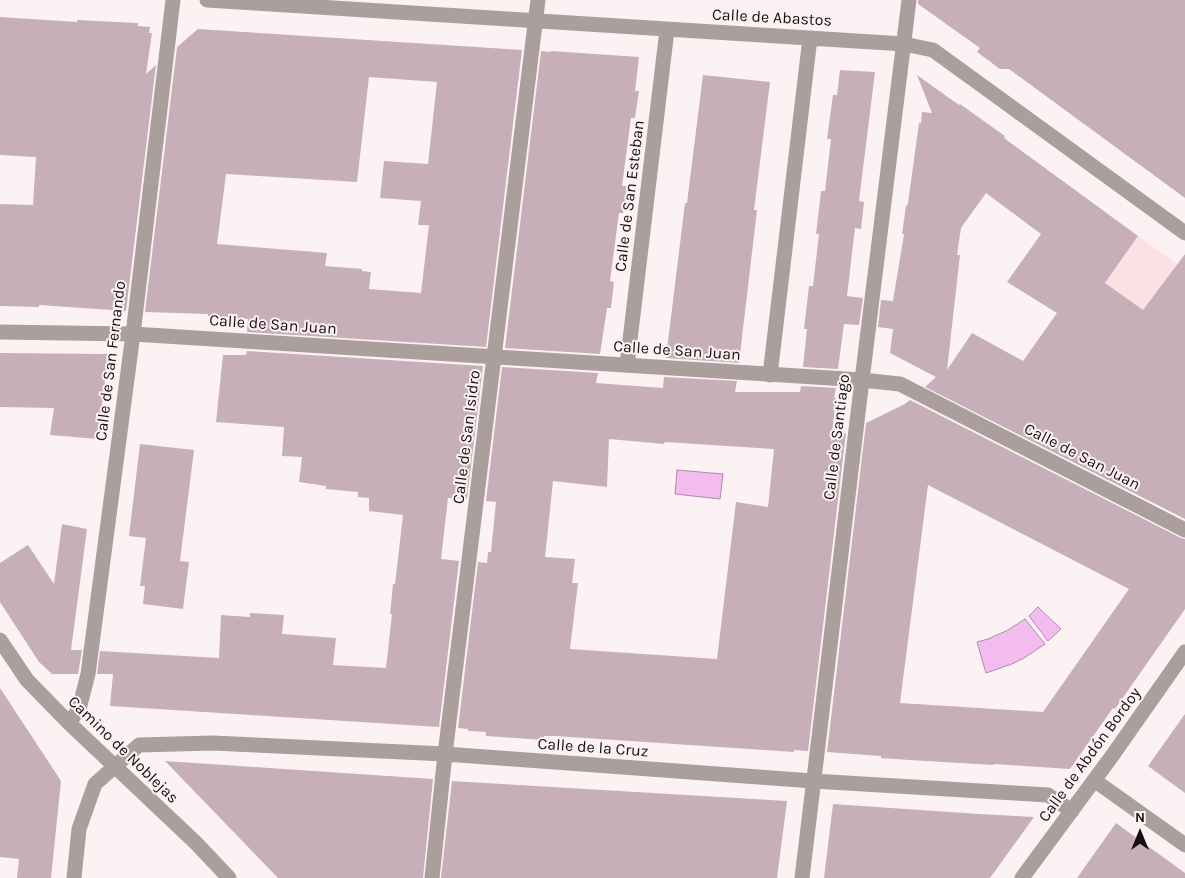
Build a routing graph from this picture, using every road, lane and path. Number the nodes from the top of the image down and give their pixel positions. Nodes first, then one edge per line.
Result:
1 (173, 0) edge
2 (207, 0) edge
3 (538, 0) edge
4 (909, 0) edge
5 (536, 21) junction
6 (667, 30) junction
7 (810, 38) junction
8 (904, 44) junction
9 (1185, 233) edge
10 (0, 332) edge
11 (133, 334) junction
12 (494, 356) junction
13 (627, 366) junction
14 (770, 375) junction
15 (862, 380) junction
16 (1185, 530) edge
17 (0, 640) edge
18 (1185, 652) edge
19 (69, 723) junction
20 (445, 754) junction
21 (115, 767) junction
22 (1094, 780) junction
23 (813, 781) junction
24 (1072, 811) junction
25 (1185, 845) edge
26 (74, 878) edge
27 (228, 878) edge
28 (432, 878) edge
29 (802, 878) edge
30 (1022, 878) edge

1 - 11 street, Calle de San Fernando
2 - 5 street, Calle de Abastos
3 - 5 street, Calle de San Isidro
4 - 8 street, Calle de Santiago
5 - 6 street, Calle de Abastos
5 - 12 street, Calle de San Isidro
6 - 7 street, Calle de Abastos
6 - 13 street, Calle de San Esteban
7 - 8 street, Calle de Abastos
7 - 14 street
8 - 9 street, Calle de Abastos
8 - 15 street, Calle de Santiago
10 - 11 street, Calle de San Juan
11 - 12 street, Calle de San Juan
11 - 19 street, Calle de San Fernando
12 - 13 street, Calle de San Juan
12 - 20 street, Calle de San Isidro
13 - 14 street, Calle de San Juan
14 - 15 street, Calle de San Juan
15 - 16 street, Calle de San Juan
15 - 23 street, Calle de Santiago
17 - 19 street, Camino de Noblejas
18 - 22 street, Calle de Abdón Bordoy
19 - 21 street, Camino de Noblejas
20 - 21 street, Calle de la Cruz
20 - 23 street, Calle de la Cruz
20 - 28 street, Calle de San Isidro
21 - 26 street
21 - 27 street, Camino de Noblejas
22 - 24 street, Calle de Abdón Bordoy
22 - 25 street
23 - 24 street, Calle de la Cruz
23 - 29 street, Calle de Santiago
24 - 30 street, Calle de Abdón Bordoy

